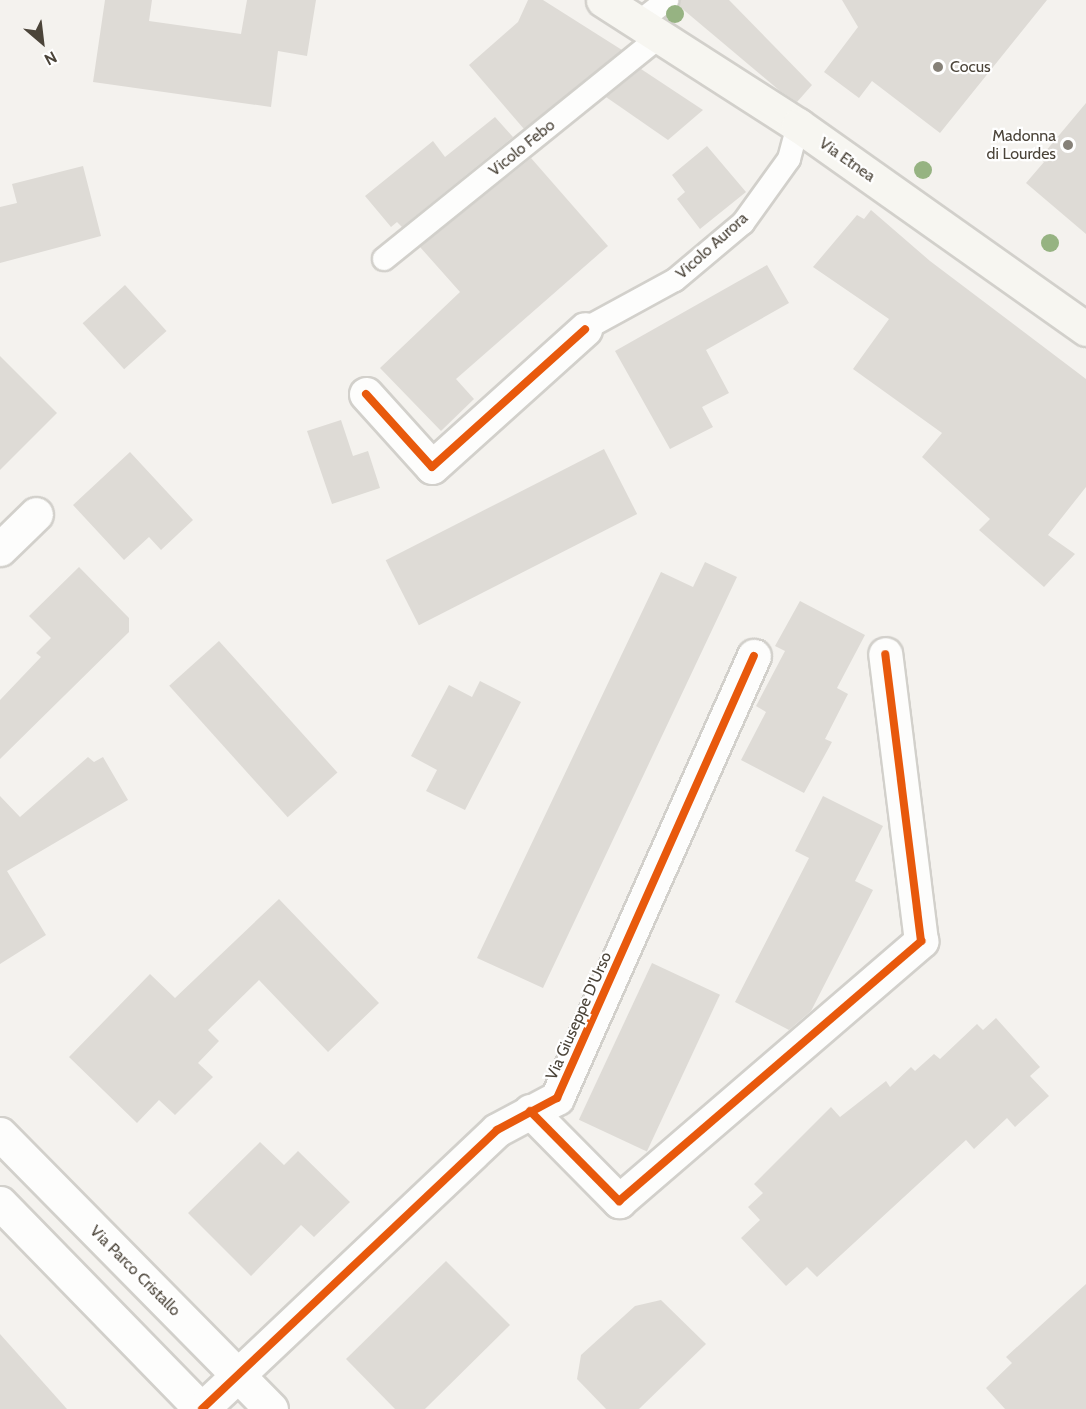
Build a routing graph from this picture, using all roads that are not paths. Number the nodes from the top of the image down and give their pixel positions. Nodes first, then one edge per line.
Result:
1 (603, 0) edge
2 (667, 0) edge
3 (649, 29) junction
4 (798, 125) junction
5 (384, 259) dead end
6 (1086, 328) edge
7 (585, 329) joint
8 (366, 394) dead end
9 (36, 514) dead end
10 (0, 549) edge
11 (885, 654) dead end
12 (754, 656) dead end
13 (530, 1111) junction
14 (0, 1134) edge
15 (0, 1203) edge
16 (238, 1376) junction
17 (202, 1409) edge
18 (271, 1409) edge

1 - 3 main road, Via Etnea
2 - 3 lane, Vicolo Febo
3 - 4 main road, Via Etnea
3 - 5 lane, Vicolo Febo
4 - 6 main road, Via Etnea
4 - 7 lane, Vicolo Aurora
7 - 8 street
9 - 10 street
11 - 13 street
12 - 13 street, Via Giuseppe D'Urso
13 - 16 street, Via Giuseppe D'Urso
14 - 16 street, Via Parco Cristallo
15 - 17 street
16 - 17 street, Via Giuseppe D'Urso
16 - 18 street, Via Parco Cristallo

